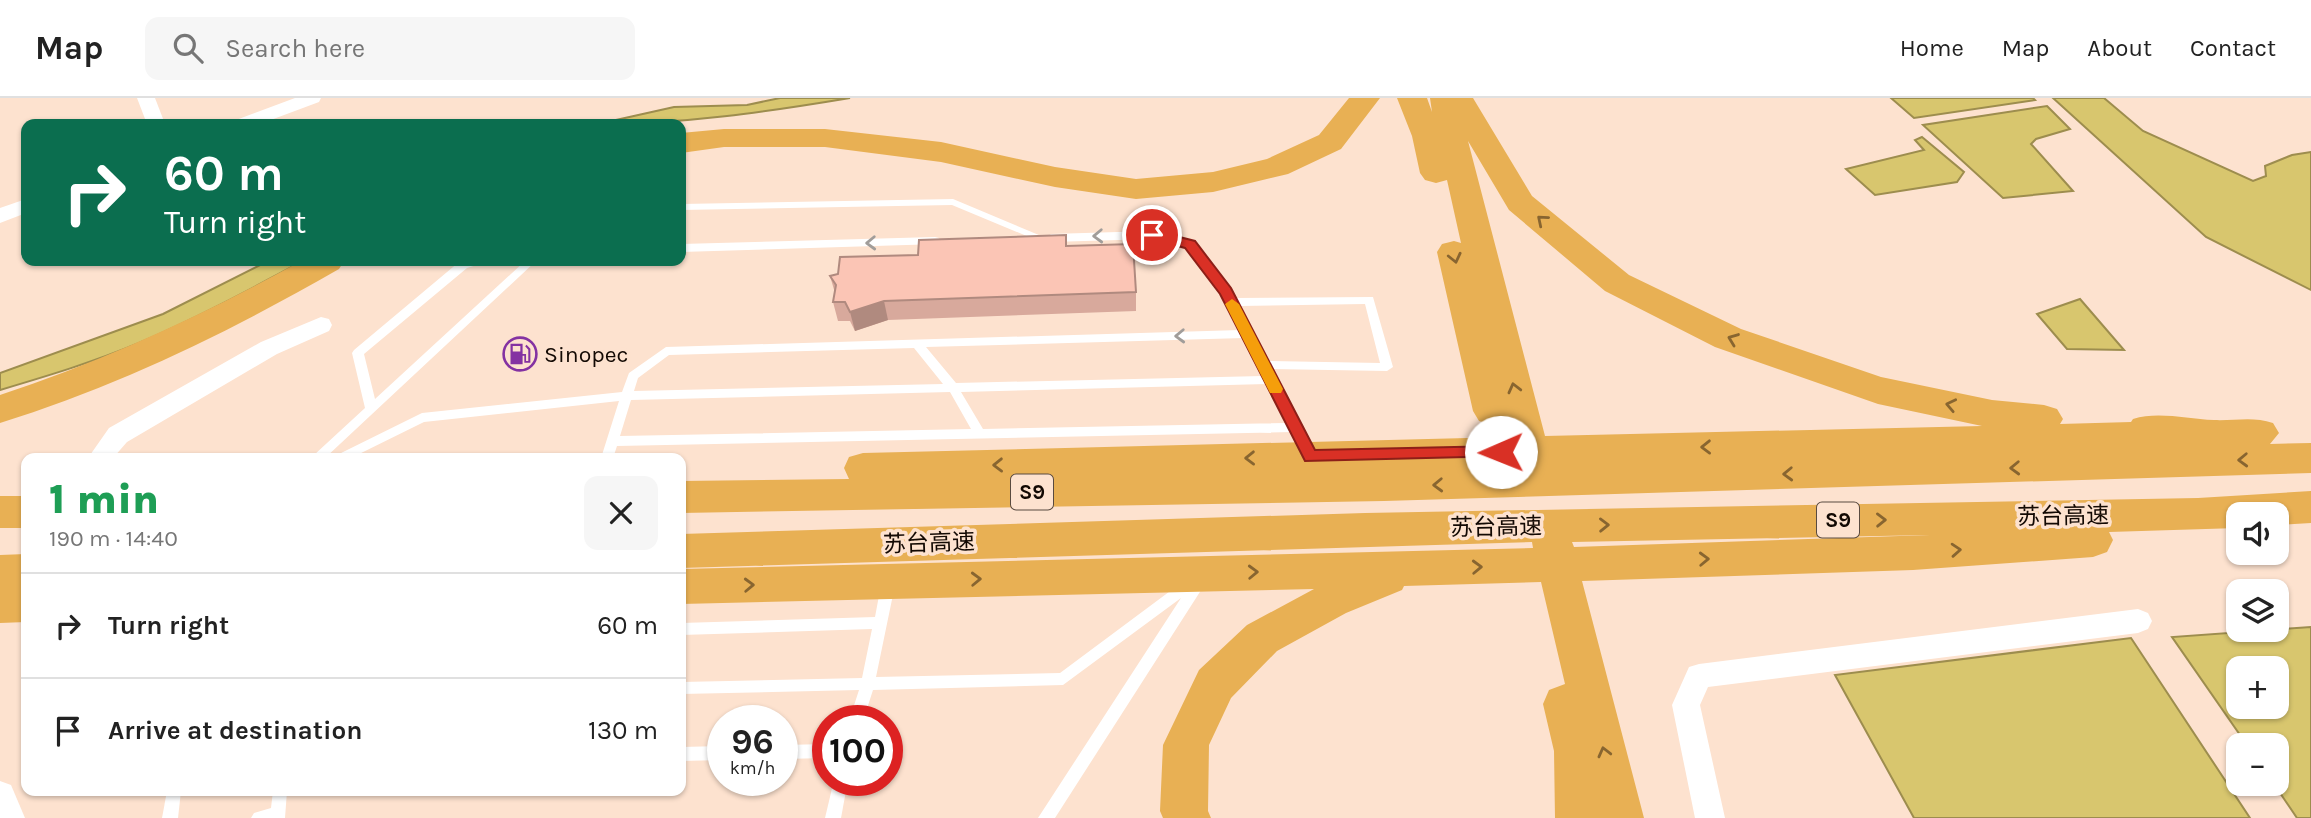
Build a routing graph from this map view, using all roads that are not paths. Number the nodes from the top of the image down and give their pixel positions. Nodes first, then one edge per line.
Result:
1 (146, 98) edge
2 (312, 98) edge
3 (1365, 98) edge
4 (1412, 98) edge
5 (1445, 98) edge
6 (1458, 98) edge
7 (154, 119) edge
8 (256, 119) edge
9 (686, 142) edge
10 (686, 207) edge
11 (21, 208) edge
12 (0, 216) edge
13 (1041, 238) junction
14 (1013, 239) edge
15 (944, 241) edge
16 (686, 248) edge
17 (318, 266) edge
18 (462, 266) edge
19 (526, 266) edge
20 (1231, 302) junction
21 (321, 325) dead end
22 (1248, 334) junction
23 (918, 344) junction
24 (1264, 365) junction
25 (1272, 380) junction
26 (953, 388) junction
27 (627, 396) junction
28 (0, 409) edge
29 (371, 409) junction
30 (2311, 431) edge
31 (979, 433) junction
32 (2215, 435) junction
33 (612, 441) junction
34 (1303, 442) junction
35 (104, 453) edge
36 (323, 453) edge
37 (351, 453) edge
38 (608, 453) edge
39 (2311, 458) edge
40 (1388, 470) junction
41 (686, 473) edge
42 (0, 490) edge
43 (21, 490) edge
44 (686, 497) edge
45 (2311, 507) edge
46 (0, 512) edge
47 (21, 512) edge
48 (2311, 522) edge
49 (2289, 525) edge
50 (2226, 530) edge
51 (686, 551) edge
52 (21, 562) edge
53 (1409, 569) junction
54 (0, 572) edge
55 (21, 572) edge
56 (1204, 573) junction
57 (889, 582) junction
58 (686, 587) edge
59 (0, 589) edge
60 (21, 604) edge
61 (0, 605) edge
62 (2138, 621) dead end
63 (881, 623) junction
64 (686, 629) edge
65 (869, 684) junction
66 (686, 688) edge
67 (862, 705) edge
68 (707, 753) edge
69 (686, 754) edge
70 (0, 795) edge
71 (173, 796) edge
72 (280, 796) edge
73 (838, 796) edge
74 (277, 816) edge
75 (10, 818) edge
76 (170, 818) edge
77 (259, 818) edge
78 (833, 818) edge
79 (1046, 818) edge
80 (1187, 818) edge
81 (1579, 818) edge
82 (1620, 818) edge
83 (1710, 818) edge

1 - 7 street
2 - 8 street
3 - 9 highway
4 -> 81 highway
82 -> 5 highway
32 -> 6 highway
10 - 13 lane
11 - 12 street
13 - 14 lane
20 -> 13 lane
15 -> 16 lane
17 - 28 highway
18 - 29 lane
19 - 29 lane
20 - 22 lane
20 - 24 lane
21 - 35 street
22 -> 23 lane
22 - 24 lane
23 - 26 lane
23 - 27 lane
24 - 25 lane
25 - 26 lane
25 - 34 lane
26 - 27 lane
26 - 31 lane
27 - 33 lane
27 - 37 lane
29 - 36 lane
30 - 32 highway
31 - 33 lane
31 - 34 lane
32 -> 40 highway
33 - 38 lane
34 - 40 highway
34 -> 41 highway
39 -> 40 highway, 苏台高速 / S9
40 - 44 highway, 苏台高速 / S9
42 - 43 highway
51 -> 45 highway, 苏台高速 / S9
46 - 47 highway
48 - 49 highway
53 -> 50 highway
52 - 59 street
56 -> 53 highway
53 - 80 highway
54 - 55 highway
57 -> 56 highway
56 - 65 lane
56 - 79 lane
58 -> 57 highway
57 - 63 lane
60 - 61 highway
62 - 83 street
63 - 64 lane
63 - 65 lane
65 - 66 lane
65 - 67 lane
68 - 69 lane
70 - 75 street
71 - 76 lane
72 - 74 lane
73 - 78 lane
74 - 77 lane

